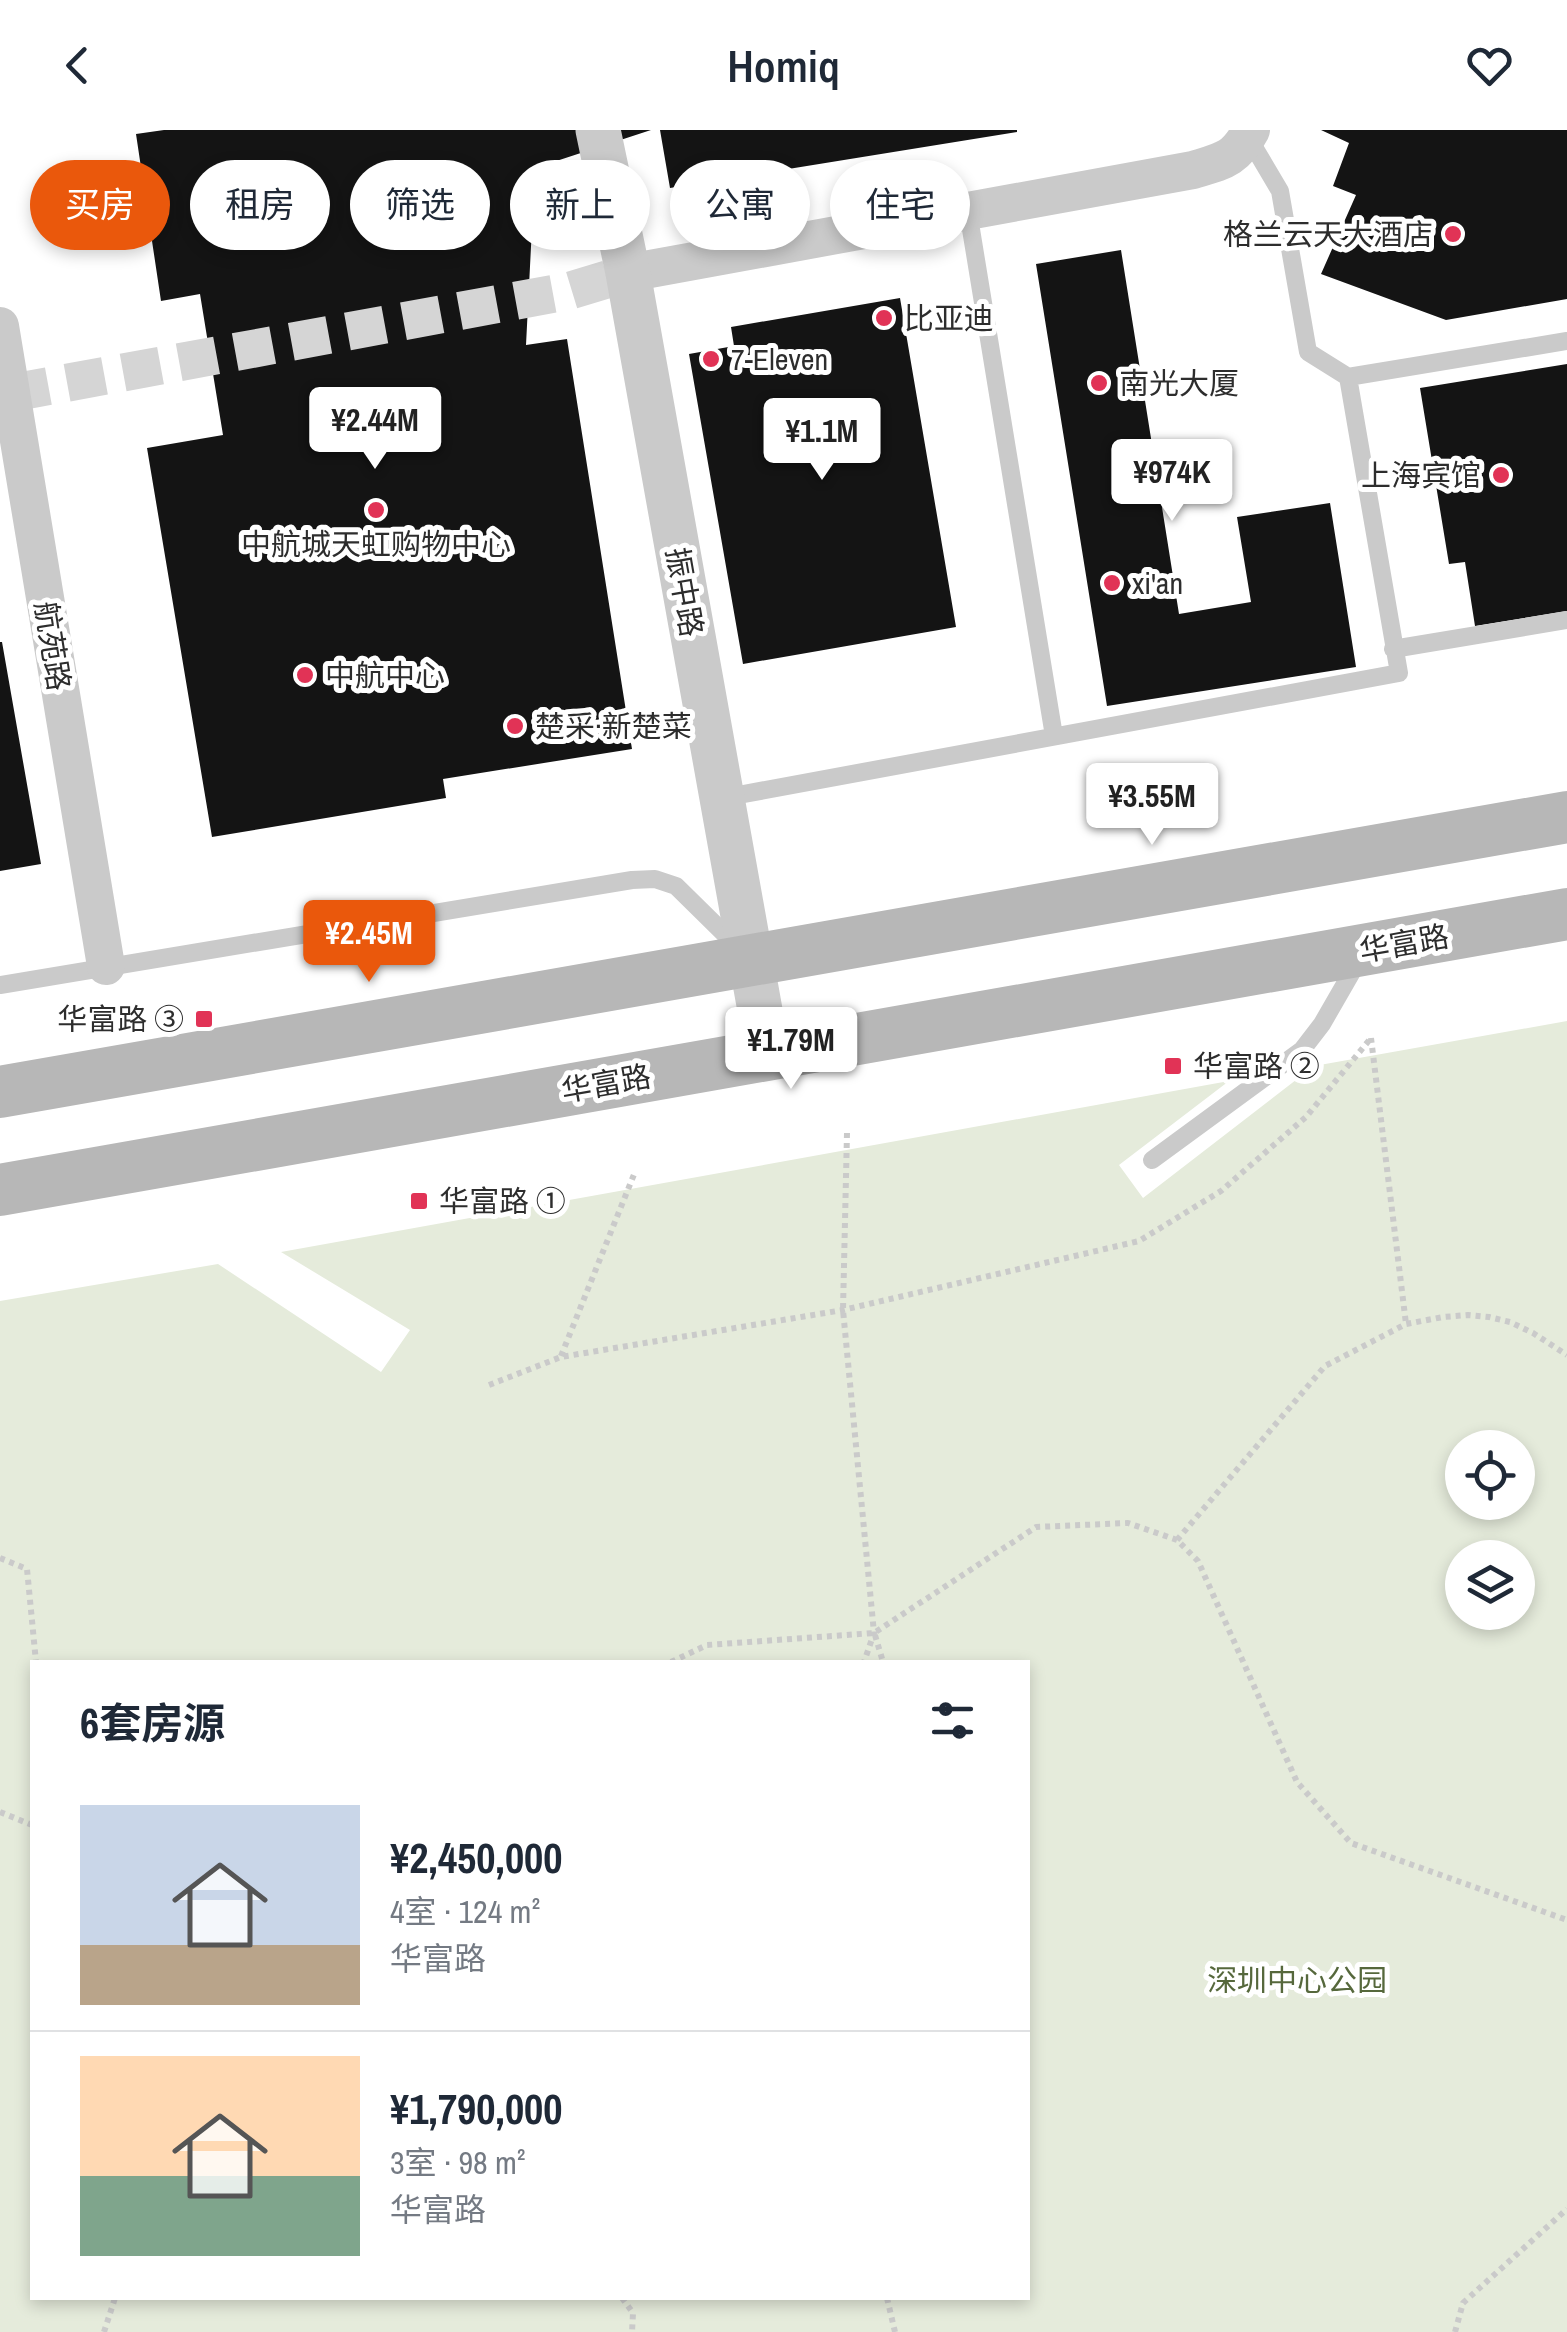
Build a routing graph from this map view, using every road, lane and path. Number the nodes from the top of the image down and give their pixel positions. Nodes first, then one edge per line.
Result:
1 (598, 130) edge
2 (1250, 133) edge
3 (970, 211) edge
4 (970, 223) edge
5 (830, 236) edge
6 (628, 273) junction
7 (0, 326) edge
8 (1567, 341) edge
9 (1348, 377) junction
10 (1567, 620) edge
11 (1393, 650) junction
12 (1054, 736) junction
13 (722, 798) junction
14 (1567, 817) edge
15 (1567, 914) edge
16 (1365, 950) junction
17 (752, 960) junction
18 (106, 966) junction
19 (0, 985) edge
20 (768, 1054) junction
21 (0, 1092) edge
22 (847, 1134) dead end
23 (1152, 1160) dead end
24 (635, 1172) dead end
25 (0, 1190) edge
26 (843, 1310) junction
27 (1406, 1324) junction
28 (1567, 1355) edge
29 (561, 1357) junction
30 (488, 1385) dead end
31 (1177, 1540) junction
32 (0, 1558) edge
33 (874, 1634) junction
34 (36, 1660) edge
35 (675, 1660) edge
36 (865, 1660) edge
37 (882, 1660) edge
38 (0, 1812) edge
39 (30, 1824) edge
40 (1567, 1920) edge
41 (1567, 2209) edge
42 (114, 2300) edge
43 (623, 2300) edge
44 (887, 2300) edge
45 (104, 2332) edge
46 (632, 2332) edge
47 (895, 2332) edge
48 (1454, 2332) edge

1 - 6 street, 振中路
2 - 3 street
2 - 9 lane
4 - 12 lane
5 - 6 street
6 - 13 street, 振中路
7 - 18 street, 航苑路
8 - 9 lane
9 - 11 lane
10 - 11 lane
11 - 12 lane
12 - 13 lane
13 - 17 street, 振中路
14 - 17 main road
15 - 16 main road, 华富路
16 - 20 main road, 华富路
16 - 23 lane
17 - 18 lane
17 - 20 street, 振中路
17 - 21 main road
18 - 19 lane
20 - 25 main road, 华富路
22 - 26 path
24 - 29 path
26 - 27 path
26 - 29 path
26 - 33 path
27 - 28 path
27 - 31 path
29 - 30 path
31 - 33 path
31 - 40 path
32 - 34 path
33 - 35 path
33 - 36 path
33 - 37 path
38 - 39 path
41 - 48 path
42 - 45 path
43 - 46 path
44 - 47 path

